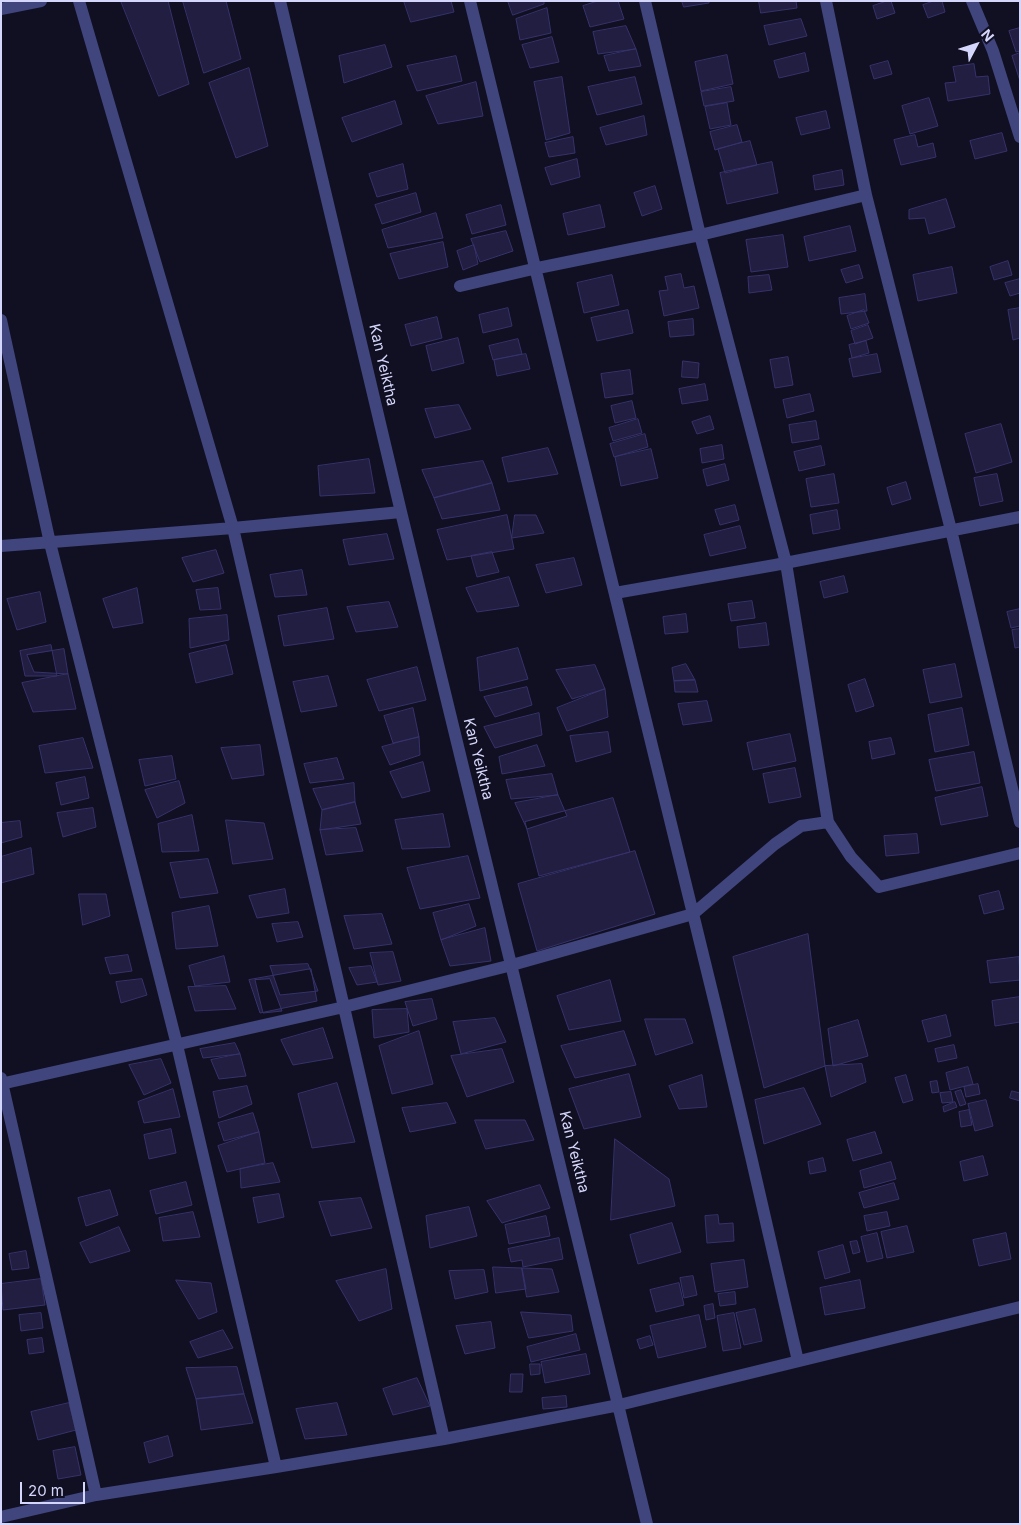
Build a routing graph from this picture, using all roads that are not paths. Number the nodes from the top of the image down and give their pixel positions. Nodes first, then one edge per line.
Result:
1 (41, 1) edge
2 (79, 1) edge
3 (280, 1) edge
4 (470, 1) edge
5 (645, 1) edge
6 (826, 1) edge
7 (972, 1) edge
8 (1, 10) edge
9 (1020, 138) edge
10 (866, 195) junction
11 (700, 235) junction
12 (533, 269) junction
13 (460, 286) dead end
14 (1, 320) edge
15 (401, 512) junction
16 (1020, 517) edge
17 (233, 528) junction
18 (950, 530) junction
19 (50, 543) junction
20 (1, 546) edge
21 (786, 563) junction
22 (615, 592) junction
23 (828, 822) junction
24 (1020, 822) edge
25 (1020, 853) edge
26 (693, 914) junction
27 (512, 965) junction
28 (344, 1007) junction
29 (177, 1044) junction
30 (2, 1082) edge
31 (1020, 1307) edge
32 (798, 1361) junction
33 (619, 1405) junction
34 (444, 1438) junction
35 (276, 1467) junction
36 (96, 1496) junction
37 (1, 1517) edge
38 (647, 1524) edge

1 - 8 street
2 - 17 street
3 - 15 street, Kan Yeiktha
4 - 12 street
5 - 11 street
6 - 10 street
7 - 9 street
10 - 11 street
10 - 18 street
11 - 12 street
11 - 21 street
12 - 13 street
12 - 22 street
14 - 19 street
15 - 17 street
15 - 27 street, Kan Yeiktha
16 - 18 street
17 - 19 street
17 - 28 street
18 - 21 street
18 - 24 street
19 - 20 street
19 - 29 street
21 - 22 street
21 - 23 street
22 - 26 street
23 - 25 street
23 - 26 street
26 - 27 street
26 - 32 street
27 - 28 street
27 - 33 street, Kan Yeiktha
28 - 29 street
28 - 34 street
29 - 30 street
29 - 35 street
30 - 36 street
31 - 32 street
32 - 33 street
33 - 34 street
33 - 38 street, Kan Yeiktha
34 - 35 street
35 - 36 street
36 - 37 street

